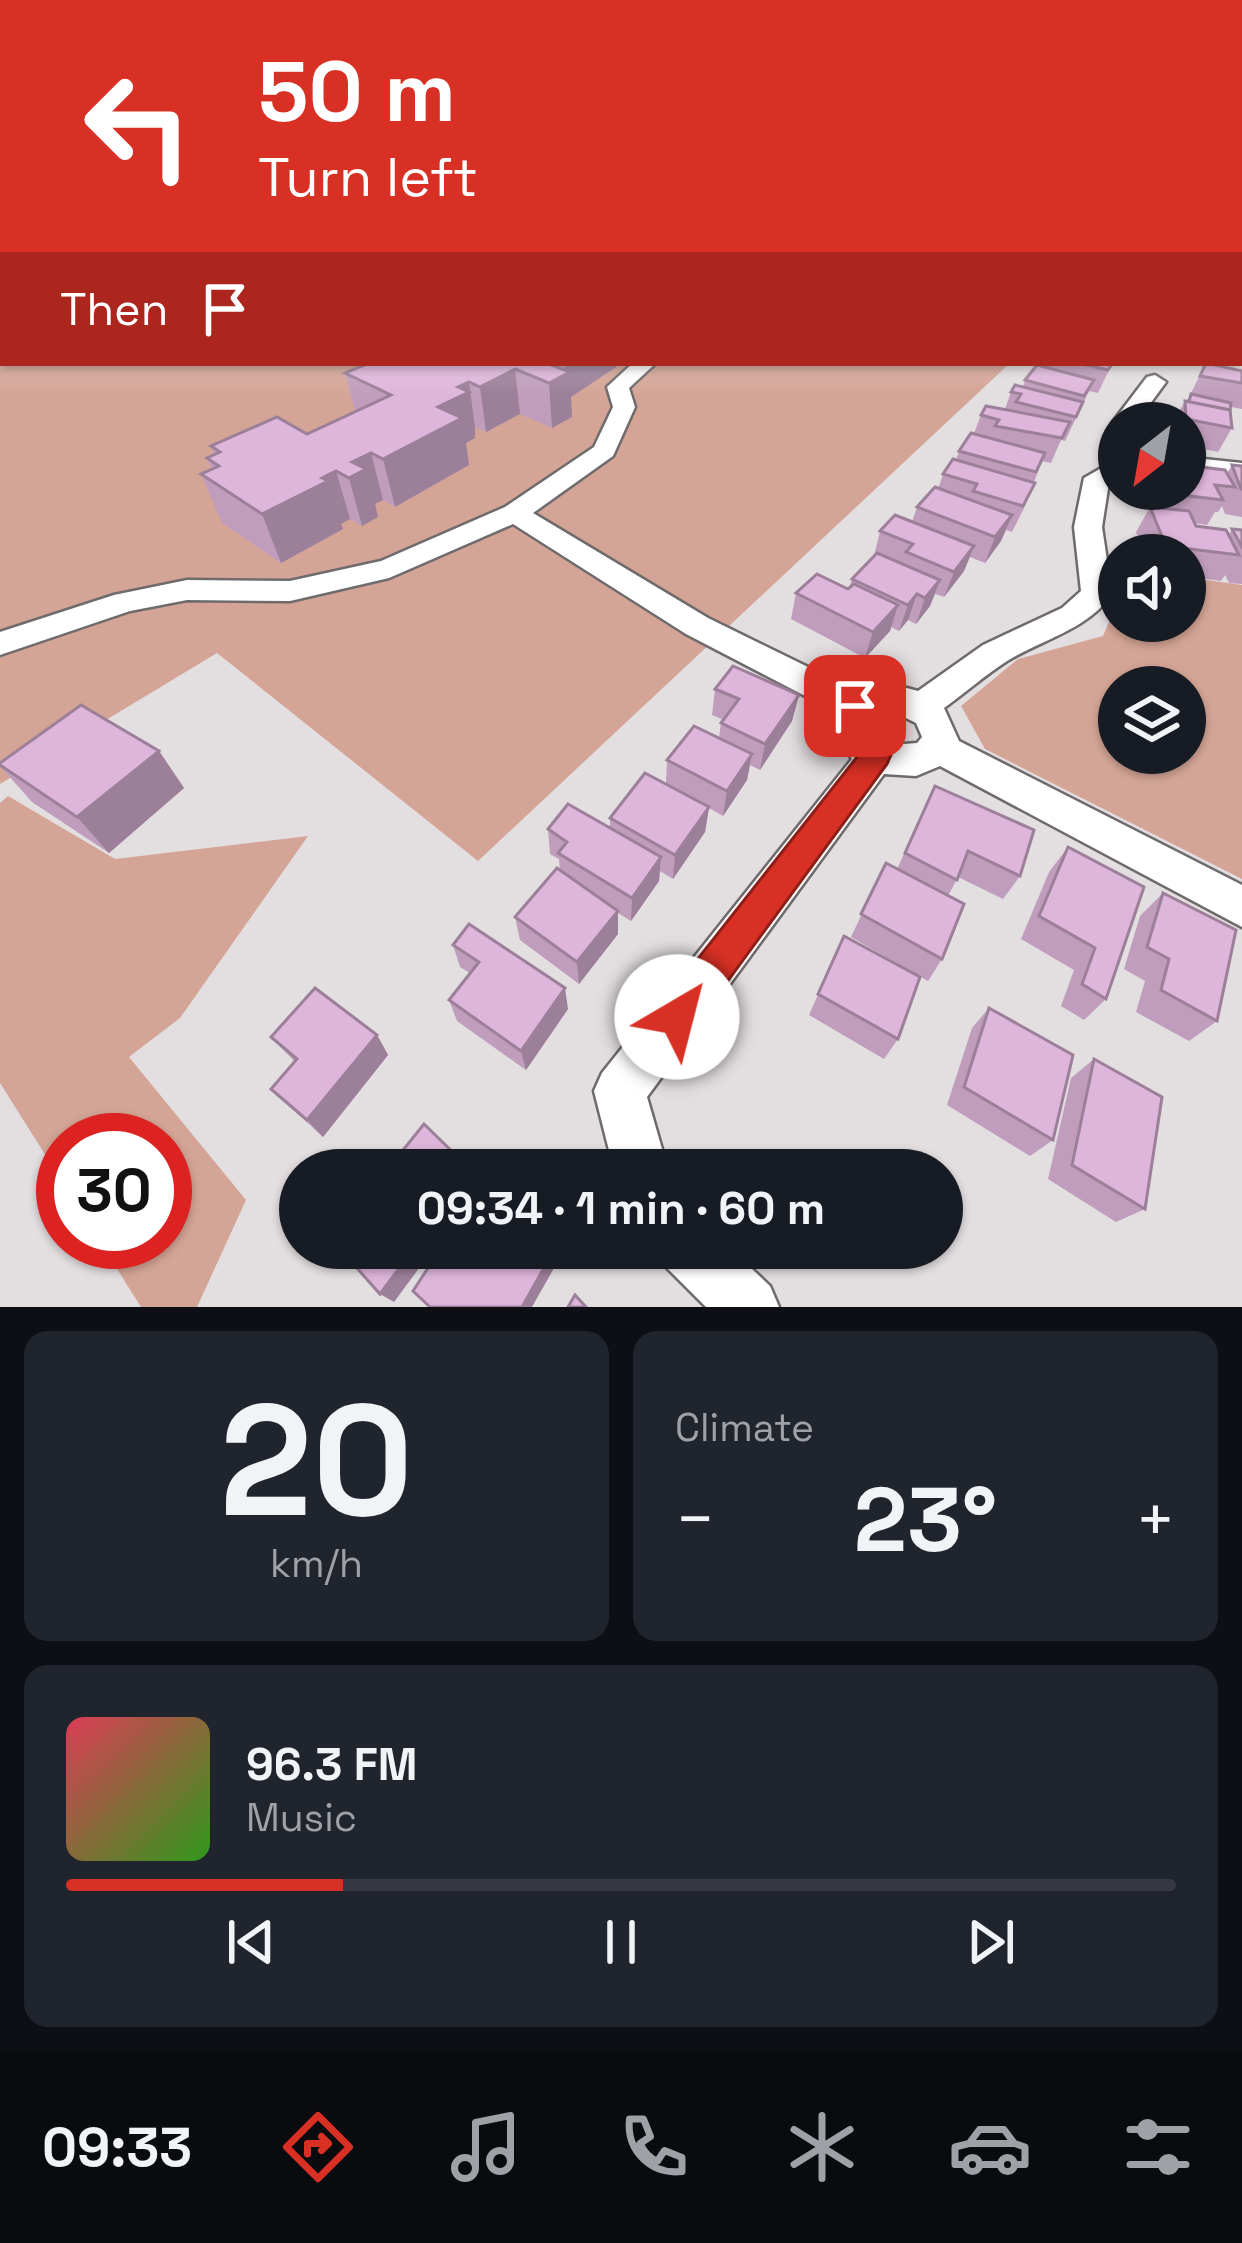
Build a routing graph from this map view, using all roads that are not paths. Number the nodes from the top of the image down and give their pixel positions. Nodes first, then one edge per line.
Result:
1 (642, 366) edge
2 (1155, 382) dead end
3 (1140, 402) edge
4 (1206, 467) edge
5 (1242, 471) edge
6 (1098, 477) edge
7 (515, 513) junction
8 (0, 644) edge
9 (855, 706) junction
10 (922, 706) junction
11 (938, 748) junction
12 (876, 755) junction
13 (1242, 907) edge
14 (635, 1149) edge
15 (709, 1269) edge
16 (749, 1307) edge

1 - 7 street
2 - 3 street
4 - 5 street
6 - 10 street
7 - 8 street
7 - 9 street
9 - 10 street
9 - 12 street
10 - 11 street
11 - 12 street
11 - 13 street
12 - 14 street
15 - 16 street

